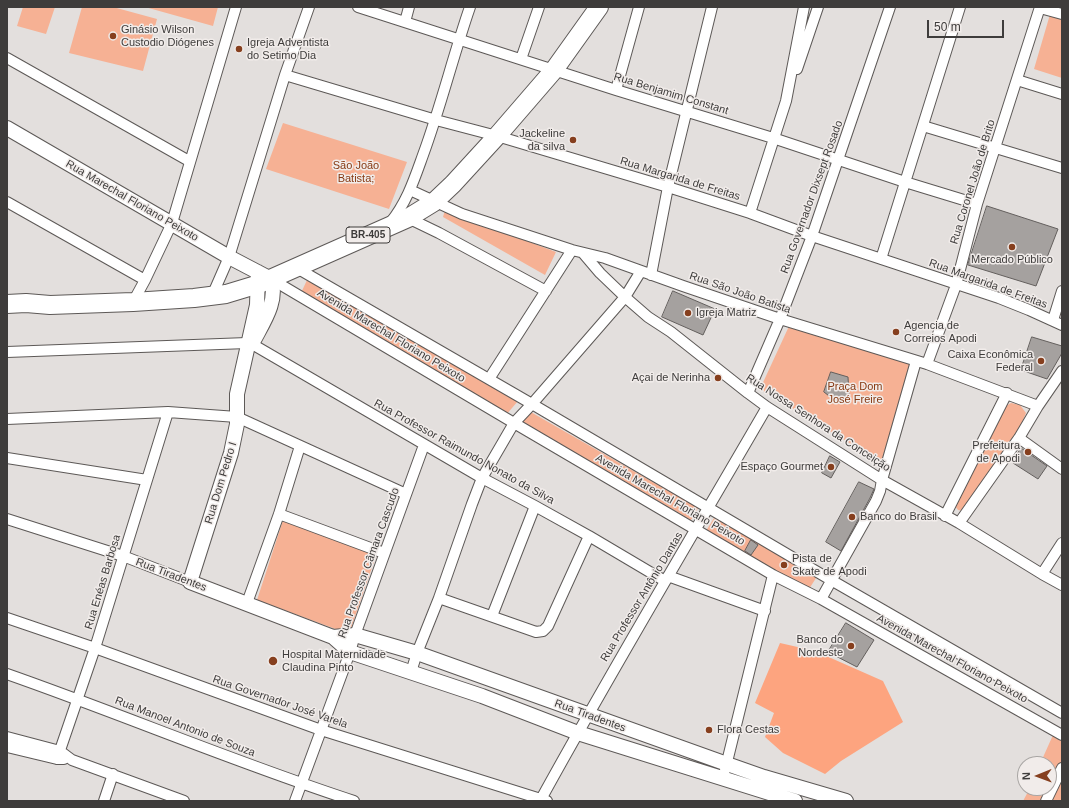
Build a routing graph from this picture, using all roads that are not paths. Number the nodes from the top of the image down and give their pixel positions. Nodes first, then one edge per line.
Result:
1 (236, 7) edge
2 (309, 7) edge
3 (358, 7) edge
4 (409, 7) edge
5 (470, 7) edge
6 (539, 7) edge
7 (599, 7) edge
8 (639, 7) edge
9 (712, 7) edge
10 (804, 7) edge
11 (818, 7) edge
12 (890, 7) edge
13 (960, 7) edge
14 (1040, 8) edge
15 (1062, 14) edge
16 (405, 22) junction
17 (459, 40) junction
18 (7, 58) edge
19 (521, 59) junction
20 (554, 70) junction
21 (286, 75) junction
22 (1017, 80) junction
23 (616, 90) junction
24 (1062, 94) edge
25 (786, 101) junction
26 (687, 111) junction
27 (436, 120) junction
28 (923, 126) junction
29 (7, 128) edge
30 (497, 136) junction
31 (773, 138) junction
32 (995, 148) junction
33 (839, 160) junction
34 (190, 161) junction
35 (1062, 168) edge
36 (905, 182) junction
37 (668, 187) junction
38 (410, 190) junction
39 (7, 202) edge
40 (434, 202) junction
41 (978, 204) junction
42 (750, 213) junction
43 (408, 218) junction
44 (172, 223) junction
45 (386, 227) junction
46 (812, 236) junction
47 (572, 250) junction
48 (583, 253) junction
49 (229, 257) junction
50 (881, 259) junction
51 (295, 267) junction
52 (641, 271) junction
53 (652, 275) junction
54 (262, 278) junction
55 (145, 280) junction
56 (956, 285) junction
57 (546, 291) junction
58 (1062, 291) edge
59 (212, 296) junction
60 (625, 297) junction
61 (133, 302) junction
62 (7, 304) edge
63 (50, 305) junction
64 (7, 313) edge
65 (780, 319) junction
66 (1058, 323) edge
67 (250, 344) junction
68 (7, 352) edge
69 (916, 361) junction
70 (927, 364) junction
71 (1062, 371) edge
72 (489, 379) junction
73 (748, 393) junction
74 (1007, 393) junction
75 (532, 404) junction
76 (1038, 406) junction
77 (767, 407) junction
78 (168, 412) junction
79 (237, 417) junction
80 (7, 419) edge
81 (514, 423) junction
82 (1019, 438) junction
83 (424, 445) junction
84 (300, 446) junction
85 (7, 458) edge
86 (1062, 469) edge
87 (482, 478) junction
88 (147, 480) junction
89 (882, 480) junction
90 (406, 494) junction
91 (535, 506) junction
92 (708, 508) junction
93 (279, 514) junction
94 (945, 516) junction
95 (7, 519) edge
96 (959, 522) junction
97 (697, 529) junction
98 (589, 536) junction
99 (1062, 543) edge
100 (384, 553) junction
101 (123, 556) junction
102 (1042, 574) junction
103 (774, 575) junction
104 (666, 578) junction
105 (832, 580) junction
106 (190, 582) junction
107 (1062, 585) edge
108 (439, 598) junction
109 (821, 599) junction
110 (247, 603) junction
111 (764, 611) junction
112 (492, 616) junction
113 (7, 618) edge
114 (355, 634) junction
115 (333, 637) junction
116 (95, 648) junction
117 (350, 652) junction
118 (417, 653) junction
119 (411, 672) junction
120 (7, 674) edge
121 (487, 679) junction
122 (482, 696) junction
123 (77, 699) junction
124 (1062, 713) edge
125 (587, 715) junction
126 (321, 730) junction
127 (578, 733) junction
128 (1062, 735) edge
129 (7, 737) edge
130 (7, 747) edge
131 (58, 755) junction
132 (727, 764) junction
133 (1062, 768) edge
134 (113, 774) junction
135 (764, 777) junction
136 (723, 778) junction
137 (301, 784) junction
138 (761, 796) edge
139 (543, 800) edge
140 (104, 801) edge
141 (184, 801) edge
142 (295, 801) edge
143 (354, 801) edge
144 (796, 801) edge
145 (846, 801) edge
146 (1046, 801) edge

1 - 34 street
2 - 21 street
3 - 16 street, Rua Benjamim Constant
4 - 16 street
5 - 17 street
6 - 19 street
7 - 20 highway, BR-405
8 - 23 street
9 - 26 street
10 - 25 street
11 - 25 street
12 - 33 street, Rua Governador Dixsept Rosado
13 - 28 street
14 - 15 street
14 - 22 street, Rua Coronel João de Brito
16 - 17 street, Rua Benjamim Constant
17 - 19 street, Rua Benjamim Constant
17 - 27 street
18 - 34 street
19 - 20 street, Rua Benjamim Constant
20 - 23 street, Rua Benjamim Constant
20 - 30 highway, BR-405
21 - 27 street, Rua Margarida de Freitas
21 - 49 street
22 - 24 street
22 - 32 street, Rua Coronel João de Brito
23 - 26 street, Rua Benjamim Constant
25 - 31 street
26 - 31 street, Rua Benjamim Constant
26 - 37 street
27 - 30 street, Rua Margarida de Freitas
27 - 38 street
28 - 32 street
28 - 36 street
29 - 44 street, Rua Marechal Floriano Peixoto
30 - 37 street, Rua Margarida de Freitas
30 - 40 highway, BR-405
31 - 33 street, Rua Benjamim Constant
31 - 42 street
32 - 35 street
32 - 41 street, Rua Coronel João de Brito
33 - 36 street, Rua Benjamim Constant
33 - 46 street, Rua Governador Dixsept Rosado
34 - 44 street
36 - 41 street, Rua Benjamim Constant
36 - 50 street
37 - 42 street, Rua Margarida de Freitas
37 - 53 street
38 - 40 street, Rua São João Batista
38 - 45 street
39 - 55 street
40 - 43 highway, BR-405
40 - 47 street, Rua São João Batista
41 - 56 street, Rua Coronel João de Brito
42 - 46 street, Rua Margarida de Freitas
43 - 45 highway, BR-405
43 - 57 street
44 - 49 street, Rua Marechal Floriano Peixoto
44 - 55 street
45 - 51 highway, BR-405
46 - 50 street, Rua Margarida de Freitas
46 - 65 street, Rua Governador Dixsept Rosado
47 - 48 street, Rua São João Batista
47 - 57 street
48 - 52 street, Rua São João Batista
48 - 60 street, Rua Nossa Senhora da Conceição
49 - 54 street, Rua Marechal Floriano Peixoto
49 - 59 street
50 - 56 street, Rua Margarida de Freitas
51 - 54 highway, BR-405
51 - 72 street, Avenida Marechal Floriano Peixoto
52 - 53 street, Rua São João Batista
52 - 60 street
53 - 65 street, Rua São João Batista
54 - 59 highway, BR-405
54 - 67 street, Rua Dom Pedro I
54 - 81 street, Avenida Marechal Floriano Peixoto
55 - 61 street
56 - 66 street, Rua Margarida de Freitas
56 - 70 street, Rua Coronel João de Brito
57 - 72 street
58 - 66 street
59 - 61 highway, BR-405
60 - 73 street, Rua Nossa Senhora da Conceição
60 - 75 street
61 - 63 highway, BR-405
62 - 63 highway, BR-405
63 - 64 highway, BR-405
65 - 69 street, Rua São João Batista
65 - 73 street, Rua Governador Dixsept Rosado
67 - 68 street
67 - 79 street, Rua Dom Pedro I
67 - 83 street, Rua Professor Raimundo Nonato da Silva
69 - 70 street, Rua São João Batista
69 - 89 street
70 - 74 street, Rua São João Batista
71 - 76 street
72 - 75 street, Avenida Marechal Floriano Peixoto
73 - 77 street, Rua Nossa Senhora da Conceição
74 - 76 street, Rua São João Batista
74 - 94 street
75 - 81 street
75 - 92 street, Avenida Marechal Floriano Peixoto
76 - 82 street
77 - 89 street, Rua Nossa Senhora da Conceição
77 - 92 street, Rua Professor Antônio Dantas
78 - 79 street
78 - 80 street
78 - 88 street, Rua Enéas Barbosa
79 - 84 street
79 - 106 street, Rua Dom Pedro I
81 - 87 street
81 - 97 street, Avenida Marechal Floriano Peixoto
82 - 86 street
82 - 96 street
83 - 87 street, Rua Professor Raimundo Nonato da Silva
83 - 90 street, Rua Professor Câmara Cascudo
84 - 90 street
84 - 93 street
85 - 88 street
87 - 91 street, Rua Professor Raimundo Nonato da Silva
87 - 108 street
88 - 101 street, Rua Enéas Barbosa
89 - 94 street, Rua Nossa Senhora da Conceição
89 - 105 street
90 - 100 street, Rua Professor Câmara Cascudo
91 - 98 street, Rua Professor Raimundo Nonato da Silva
91 - 112 street
92 - 97 street, Rua Professor Antônio Dantas
92 - 105 street, Avenida Marechal Floriano Peixoto
93 - 100 street
93 - 110 street
94 - 96 street, Rua Nossa Senhora da Conceição
95 - 101 street, Rua Tiradentes
96 - 102 street, Rua Nossa Senhora da Conceição
97 - 103 street, Avenida Marechal Floriano Peixoto
97 - 104 street, Rua Professor Antônio Dantas
98 - 104 street, Rua Professor Raimundo Nonato da Silva
98 - 112 street
99 - 102 street
100 - 114 street, Rua Professor Câmara Cascudo
101 - 106 street, Rua Tiradentes
101 - 116 street, Rua Enéas Barbosa
102 - 107 street, Rua Nossa Senhora da Conceição
103 - 109 street, Avenida Marechal Floriano Peixoto
103 - 111 street
104 - 111 street, Rua Professor Raimundo Nonato da Silva
104 - 125 street, Rua Professor Antônio Dantas
105 - 109 street
105 - 124 street, Avenida Marechal Floriano Peixoto
106 - 110 street, Rua Tiradentes
108 - 112 street
108 - 118 street
109 - 128 street, Avenida Marechal Floriano Peixoto
110 - 115 street, Rua Tiradentes
111 - 132 street
113 - 116 street, Rua Governador José Varela
114 - 115 street, Rua Tiradentes
114 - 117 street, Rua Professor Câmara Cascudo
114 - 118 street, Rua Tiradentes
115 - 117 street, Rua Tiradentes
116 - 123 street, Rua Enéas Barbosa
116 - 126 street, Rua Governador José Varela
117 - 119 street, Rua Tiradentes
117 - 126 street, Rua Professor Câmara Cascudo
118 - 119 street
118 - 121 street, Rua Tiradentes
119 - 122 street, Rua Tiradentes
120 - 123 street, Rua Manoel Antonio de Souza
121 - 122 street
121 - 125 street, Rua Tiradentes
122 - 127 street, Rua Tiradentes
123 - 131 street, Rua Enéas Barbosa
123 - 137 street, Rua Manoel Antonio de Souza
125 - 127 street, Rua Professor Antônio Dantas
125 - 132 street, Rua Tiradentes
126 - 137 street, Rua Professor Câmara Cascudo
126 - 139 street, Rua Governador José Varela
127 - 136 street, Rua Tiradentes
127 - 139 street, Rua Professor Antônio Dantas
129 - 131 street
130 - 131 street
131 - 134 street
132 - 135 street, Rua Tiradentes
132 - 136 street
133 - 146 street
134 - 140 street
134 - 141 street
135 - 138 street
135 - 145 street, Rua Tiradentes
136 - 138 street, Rua Tiradentes
137 - 142 street, Rua Professor Câmara Cascudo
137 - 143 street, Rua Manoel Antonio de Souza
138 - 144 street, Rua Tiradentes

